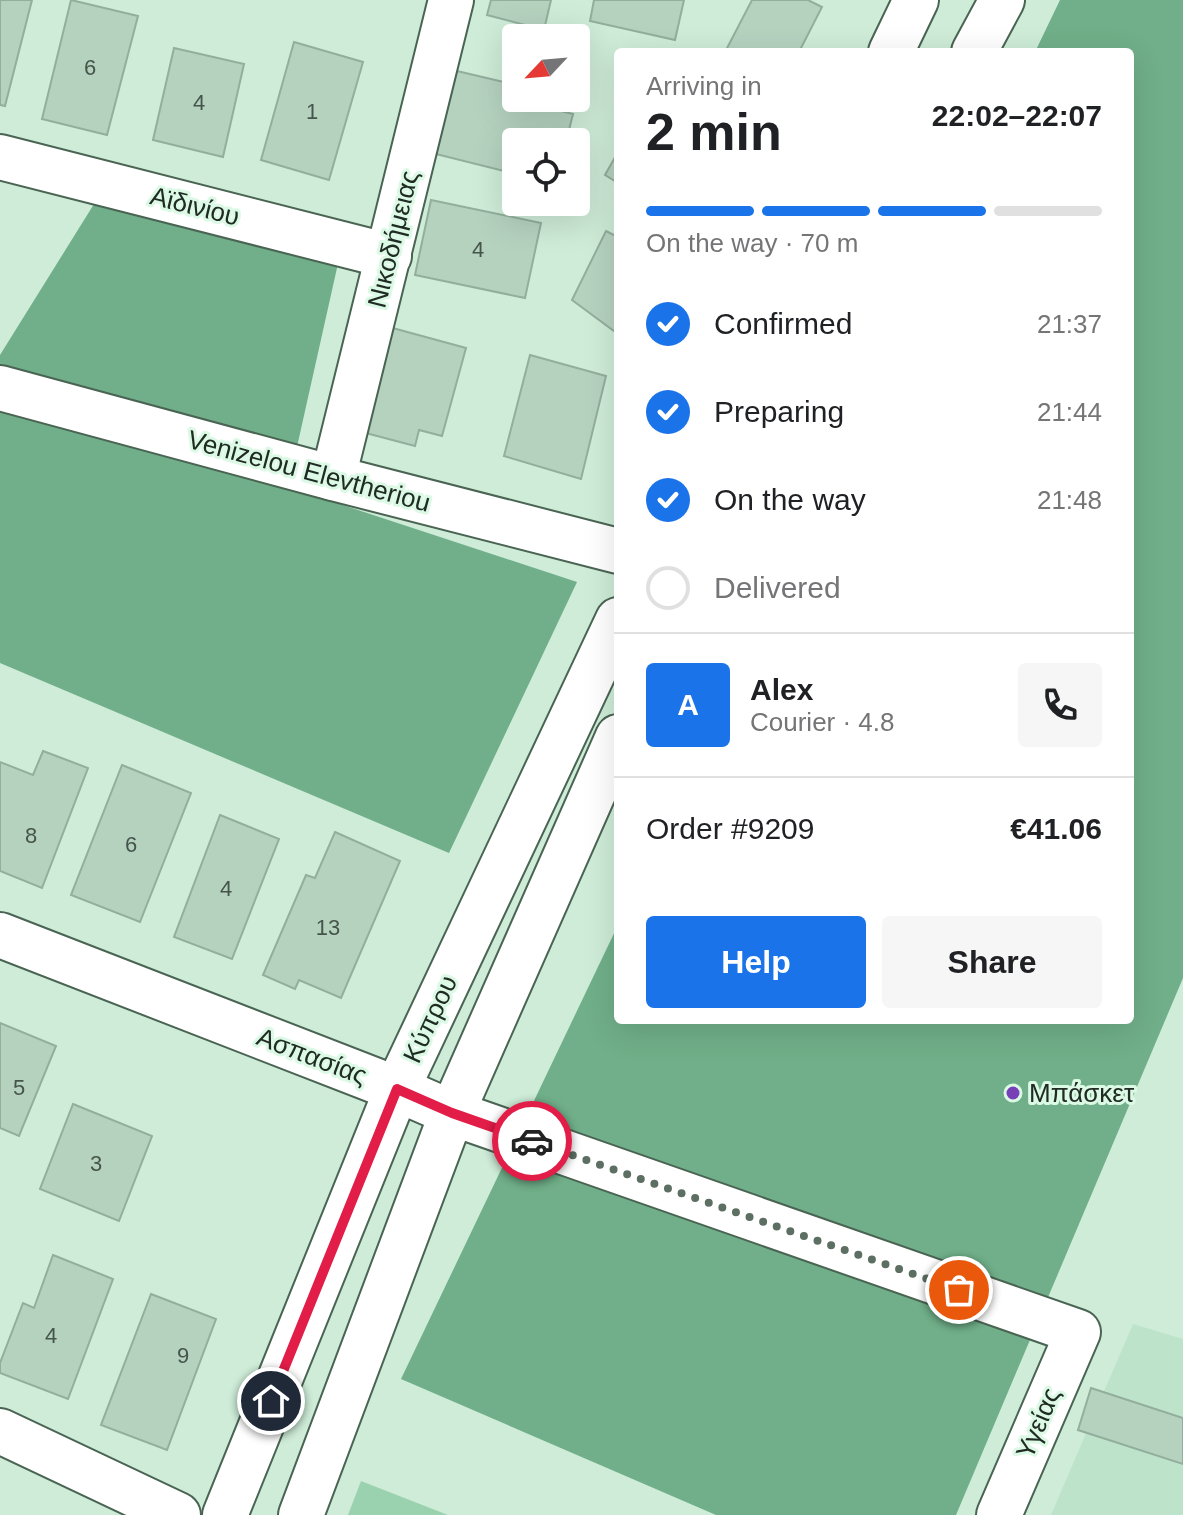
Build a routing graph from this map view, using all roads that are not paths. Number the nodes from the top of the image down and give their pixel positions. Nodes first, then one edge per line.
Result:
1 (451, 0) edge
2 (916, 0) edge
3 (997, 2) edge
4 (893, 48) edge
5 (976, 48) edge
6 (0, 157) edge
7 (389, 256) junction
8 (0, 388) edge
9 (333, 478) junction
10 (614, 550) edge
11 (614, 628) edge
12 (614, 746) edge
13 (0, 935) edge
14 (397, 1089) junction
15 (452, 1113) junction
16 (1078, 1332) joint
17 (0, 1431) edge
18 (178, 1515) edge
19 (225, 1515) edge
20 (301, 1515) edge
21 (999, 1515) edge

1 - 7 street, Νικοδήμειας
2 - 4 street
3 - 5 street
6 - 7 street, Αϊδινίου
7 - 9 street, Νικοδήμειας
8 - 9 street, Venizelou Elevtheriou
9 - 10 street, Venizelou Elevtheriou
11 - 14 street, Κύπρου
12 - 15 street
13 - 14 street, Ασπασίας
14 - 15 street, Ασπασίας
14 - 19 street, Κύπρου
15 - 16 street, Ασπασίας
15 - 20 street
16 - 21 street, Υγείας
17 - 18 street

